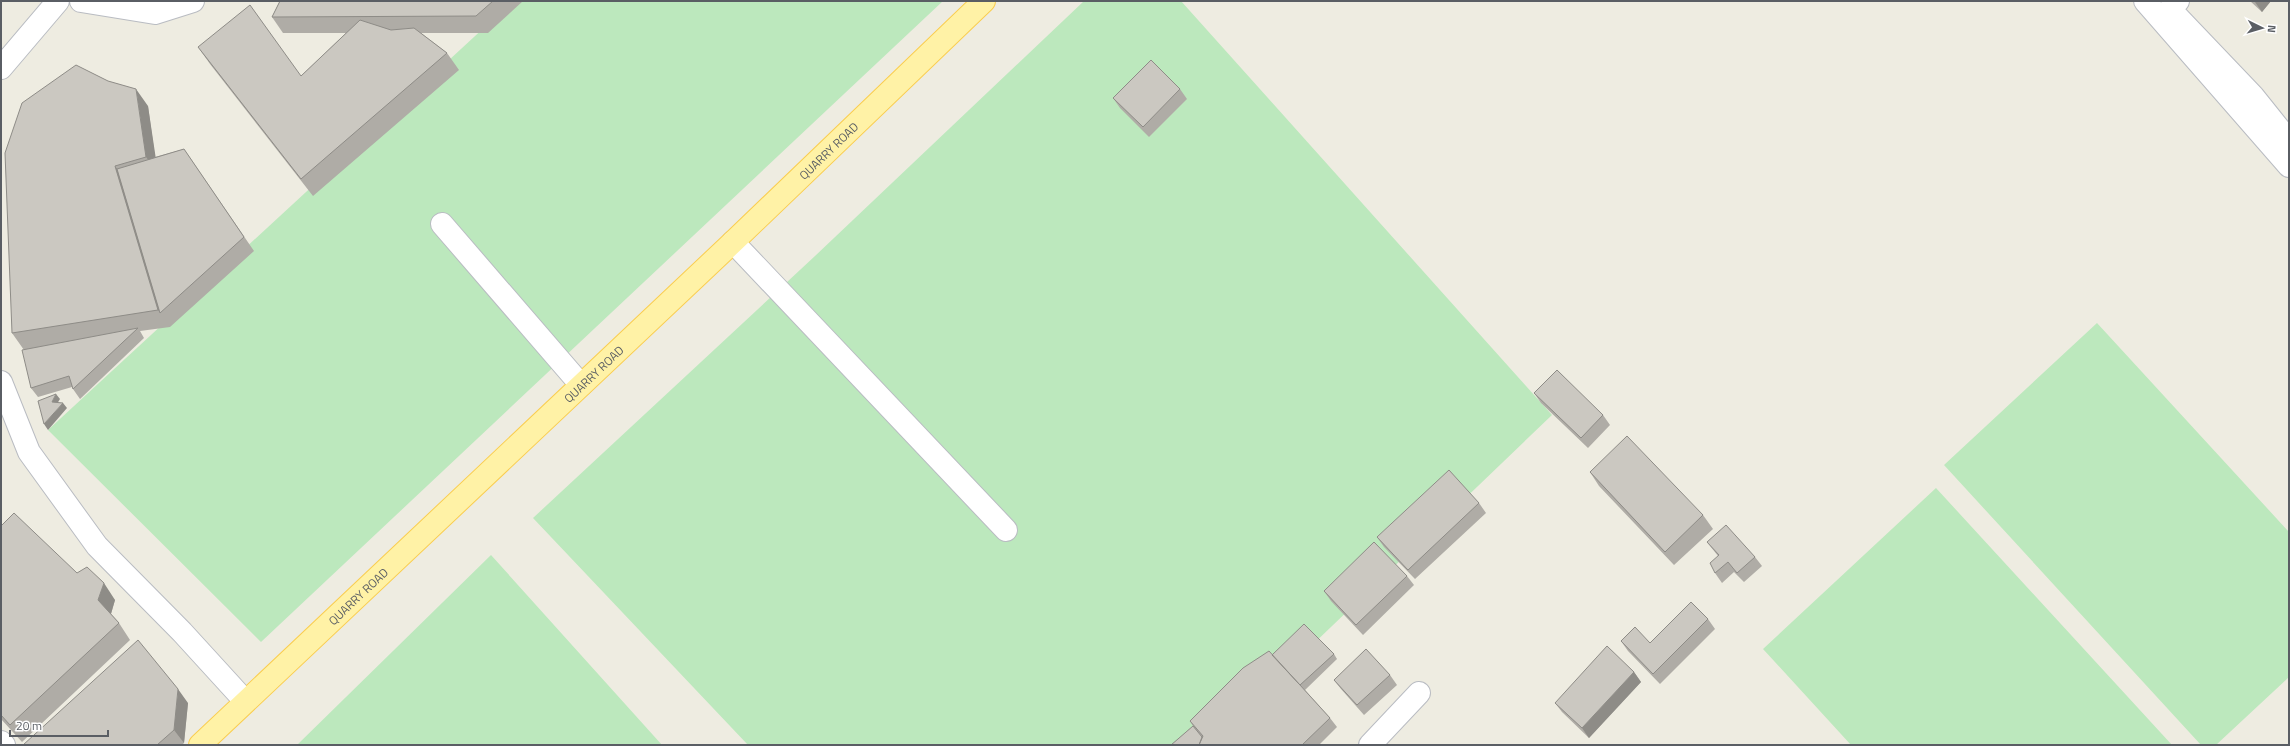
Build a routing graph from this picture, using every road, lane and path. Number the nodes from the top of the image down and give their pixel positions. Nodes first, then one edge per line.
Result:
1 (58, 1) edge
2 (81, 1) edge
3 (193, 1) edge
4 (984, 1) edge
5 (2145, 1) edge
6 (2178, 1) edge
7 (1, 68) edge
8 (2289, 141) edge
9 (2289, 166) edge
10 (442, 224) dead end
11 (733, 242) junction
12 (1, 382) edge
13 (581, 384) junction
14 (1006, 530) dead end
15 (1419, 693) dead end
16 (245, 701) junction
17 (1, 742) edge
18 (4, 745) edge
19 (200, 745) edge
20 (1370, 745) edge

1 - 7 street
2 - 3 street
4 - 11 main road, QUARRY ROAD
5 - 9 street
6 - 8 street
10 - 13 street
11 - 13 main road, QUARRY ROAD
11 - 14 street
12 - 16 street
13 - 16 main road, QUARRY ROAD
15 - 20 street
16 - 19 main road, QUARRY ROAD
17 - 18 street

